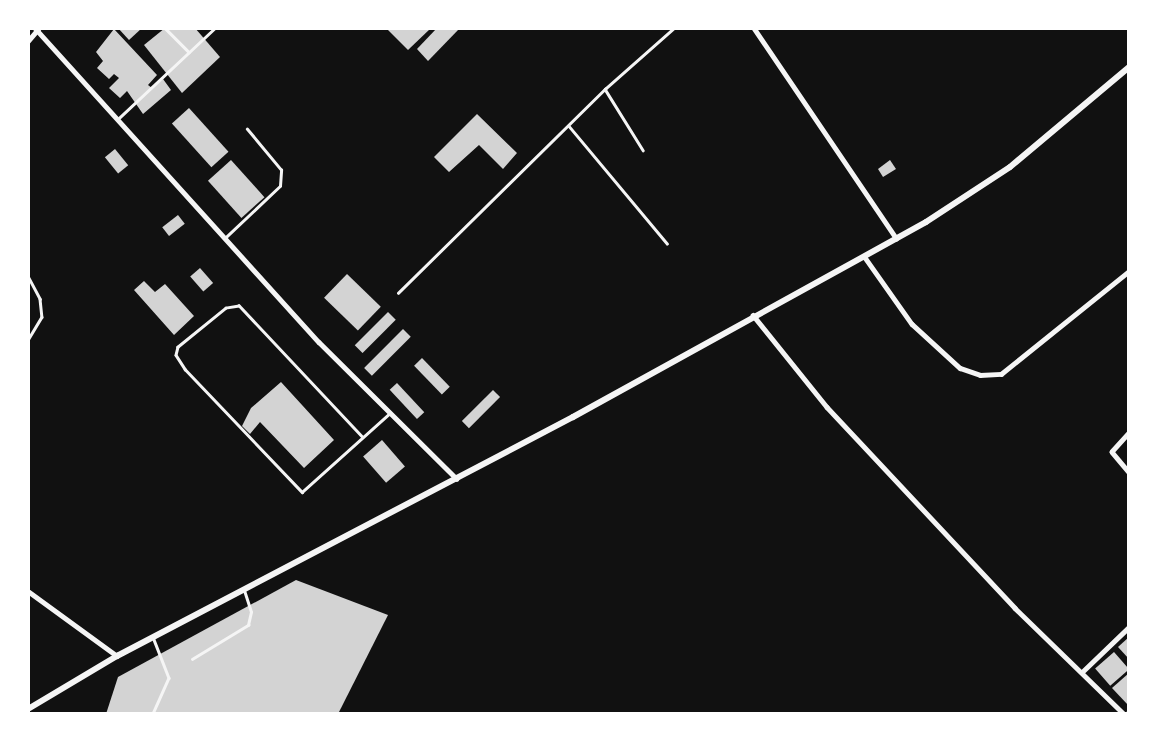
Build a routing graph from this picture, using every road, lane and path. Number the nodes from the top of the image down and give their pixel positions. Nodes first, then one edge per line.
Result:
1 (165, 28) edge
2 (215, 28) edge
3 (674, 28) edge
4 (754, 28) edge
5 (37, 29) edge
6 (28, 41) edge
7 (189, 52) junction
8 (1129, 67) edge
9 (605, 89) junction
10 (119, 118) junction
11 (569, 126) junction
12 (247, 129) dead end
13 (643, 150) dead end
14 (225, 238) junction
15 (897, 238) junction
16 (667, 243) dead end
17 (864, 256) junction
18 (1129, 271) edge
19 (28, 276) edge
20 (398, 293) dead end
21 (753, 315) junction
22 (28, 340) edge
23 (389, 414) junction
24 (1129, 433) edge
25 (362, 437) junction
26 (1129, 472) edge
27 (457, 480) junction
28 (244, 590) junction
29 (28, 591) edge
30 (1129, 627) edge
31 (153, 637) junction
32 (117, 656) junction
33 (192, 659) dead end
34 (1082, 672) junction
35 (28, 709) edge
36 (1127, 713) edge
37 (153, 714) edge

1 - 7 lane
2 - 7 lane
3 - 9 lane
4 - 15 street
5 - 6 street
5 - 10 street
7 - 10 lane
8 - 15 street
9 - 11 lane
9 - 13 lane
10 - 14 street
11 - 16 lane
11 - 20 lane
12 - 14 lane
14 - 23 street
15 - 17 street
17 - 18 street
17 - 21 street
19 - 22 lane
21 - 27 street
21 - 34 street
23 - 25 lane
23 - 27 street
24 - 26 street
25 - 25 lane
27 - 28 street
28 - 31 street
28 - 33 lane
29 - 32 street
30 - 34 street
31 - 32 street
31 - 37 lane
32 - 35 street
34 - 36 street

